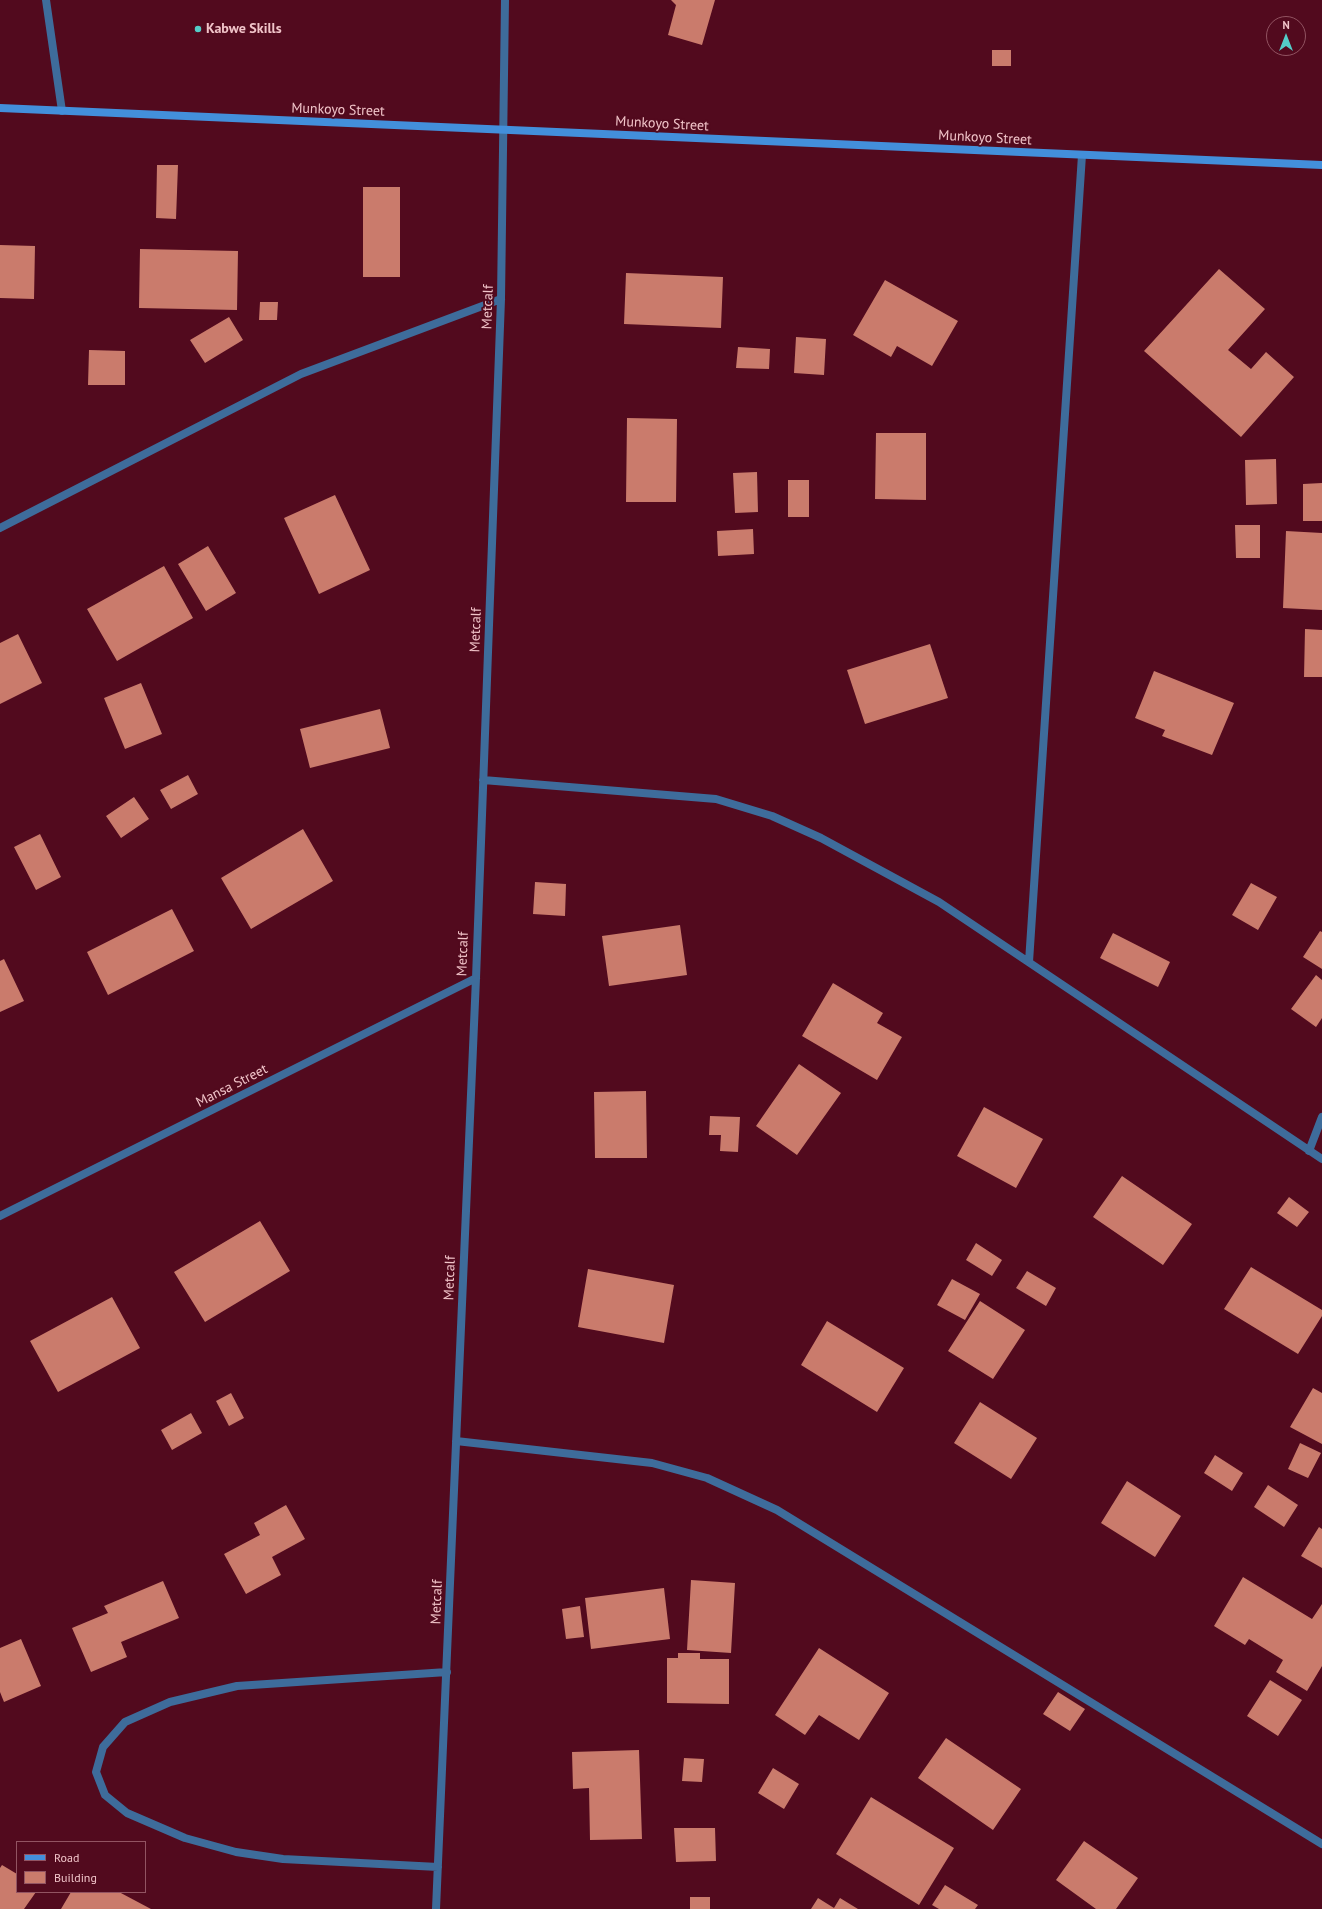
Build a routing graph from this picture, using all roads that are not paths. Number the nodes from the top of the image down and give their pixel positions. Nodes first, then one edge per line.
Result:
1 (46, 0) edge
2 (505, 0) edge
3 (0, 108) edge
4 (62, 111) junction
5 (503, 130) junction
6 (1082, 155) junction
7 (1322, 165) edge
8 (502, 299) junction
9 (0, 528) edge
10 (483, 780) junction
11 (1029, 962) junction
12 (476, 978) junction
13 (1322, 1117) edge
14 (1309, 1151) junction
15 (1322, 1159) edge
16 (0, 1216) edge
17 (456, 1440) junction
18 (447, 1672) junction
19 (1322, 1844) edge
20 (438, 1867) junction
21 (436, 1909) edge

1 - 4 street
2 - 5 street, Metcalf
3 - 4 street, Munkoyo Street
4 - 5 street, Munkoyo Street
5 - 6 street, Munkoyo Street
5 - 8 street, Metcalf
6 - 7 street, Munkoyo Street
6 - 11 street
8 - 9 street
8 - 10 street, Metcalf
10 - 11 street
10 - 12 street, Metcalf
11 - 14 street
12 - 16 street, Mansa Street
12 - 17 street, Metcalf
13 - 14 street
14 - 15 street
17 - 18 street, Metcalf
17 - 19 street
18 - 20 street, Metcalf
18 - 20 street
20 - 21 street, Metcalf

